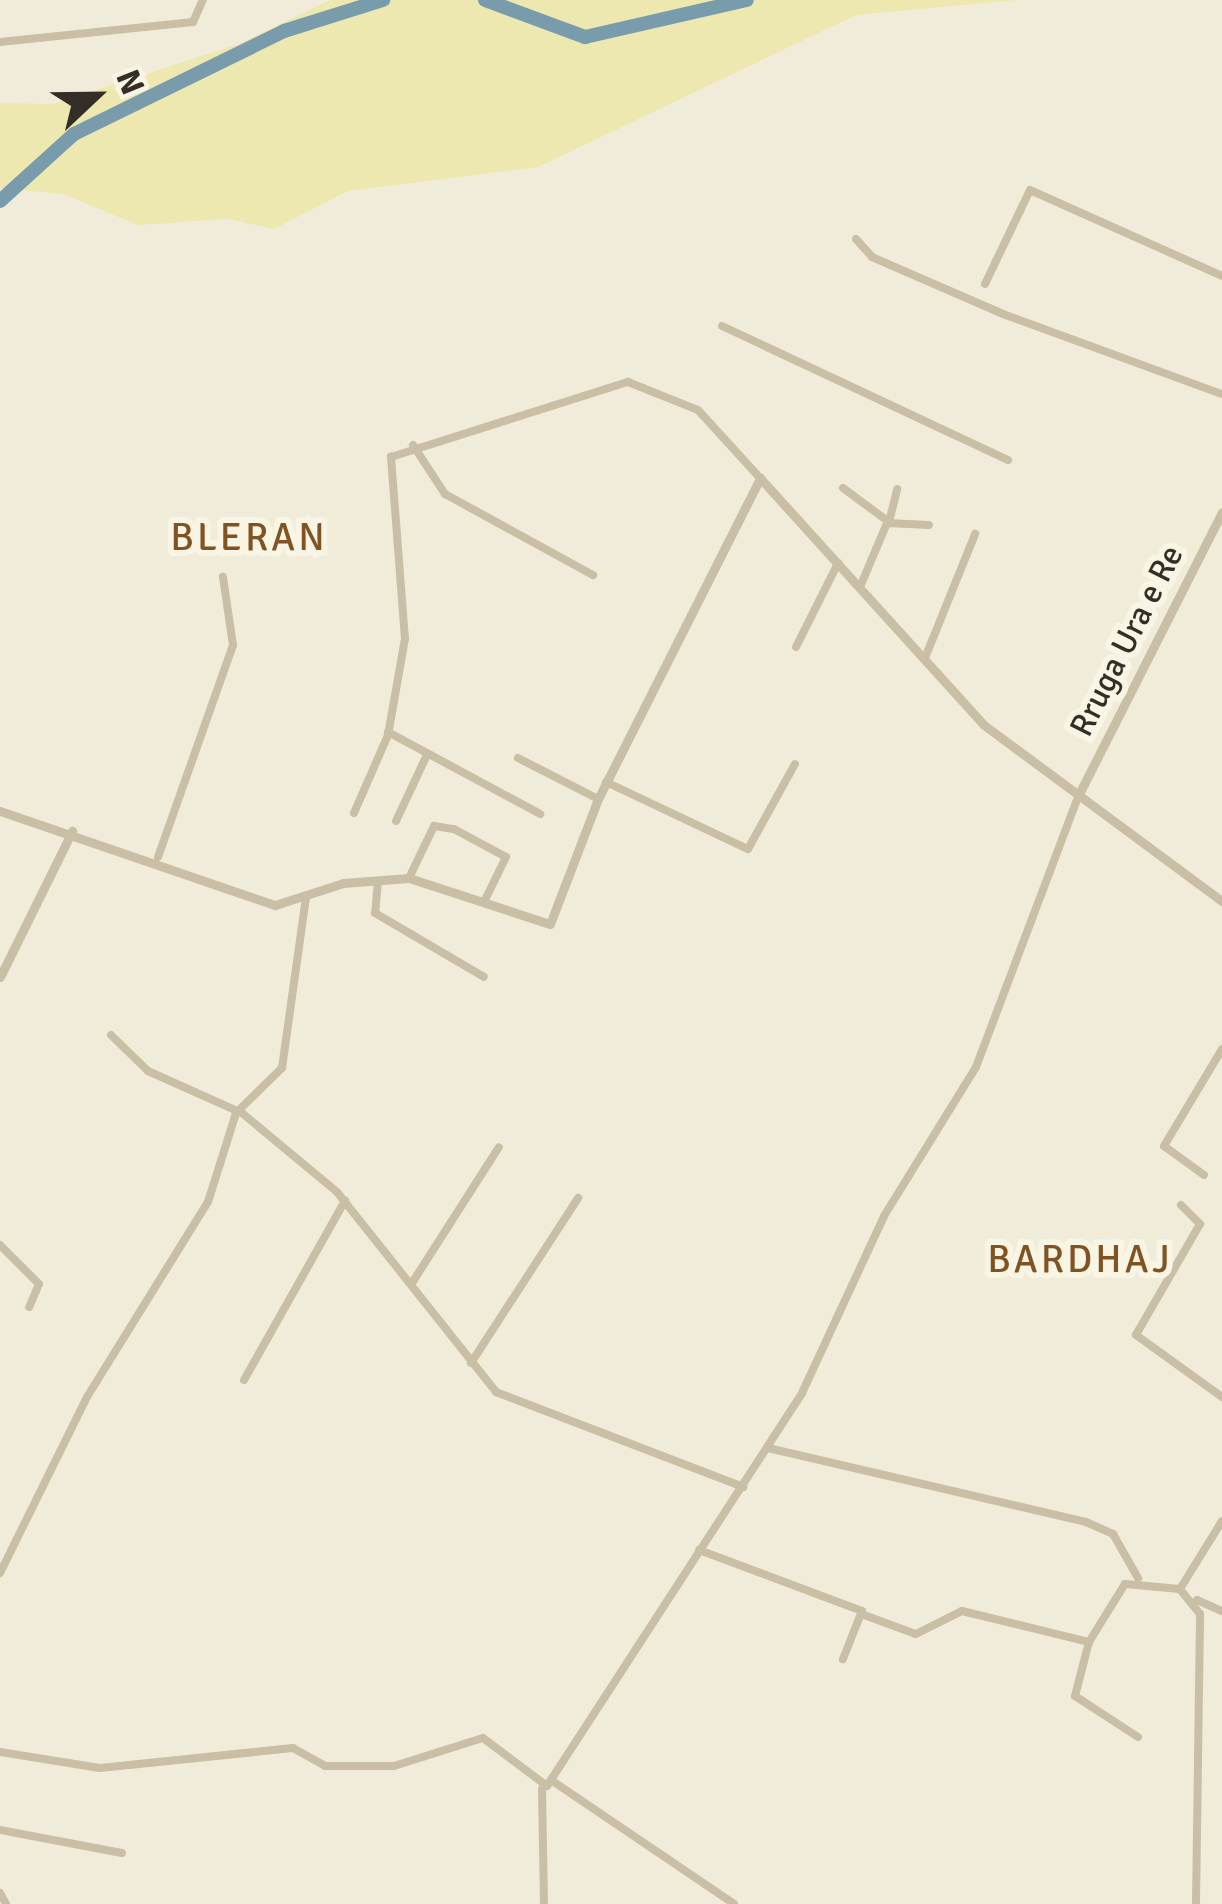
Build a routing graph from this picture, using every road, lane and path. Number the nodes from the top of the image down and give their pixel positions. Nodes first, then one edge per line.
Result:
1 (203, 5) edge
2 (0, 42) edge
3 (856, 239) dead end
4 (1222, 276) edge
5 (985, 284) dead end
6 (722, 326) dead end
7 (1222, 394) edge
8 (413, 445) junction
9 (1008, 460) dead end
10 (760, 478) junction
11 (843, 488) dead end
12 (898, 489) dead end
13 (1222, 512) edge
14 (889, 522) junction
15 (929, 525) dead end
16 (975, 534) dead end
17 (838, 563) junction
18 (593, 575) dead end
19 (223, 578) dead end
20 (860, 587) junction
21 (796, 647) dead end
22 (925, 658) junction
23 (388, 732) junction
24 (426, 757) junction
25 (518, 758) dead end
26 (795, 764) dead end
27 (606, 782) junction
28 (1079, 794) junction
29 (598, 799) junction
30 (0, 811) edge
31 (353, 813) dead end
32 (540, 814) dead end
33 (396, 821) dead end
34 (72, 831) junction
35 (158, 857) junction
36 (409, 878) junction
37 (379, 881) junction
38 (306, 897) junction
39 (486, 898) junction
40 (1222, 901) edge
41 (0, 977) edge
42 (484, 977) dead end
43 (111, 1036) dead end
44 (1222, 1049) edge
45 (236, 1113) junction
46 (499, 1147) dead end
47 (1204, 1175) dead end
48 (578, 1198) dead end
49 (345, 1201) junction
50 (1181, 1205) dead end
51 (0, 1245) edge
52 (412, 1283) junction
53 (29, 1307) dead end
54 (471, 1363) junction
55 (244, 1380) dead end
56 (1222, 1397) edge
57 (768, 1448) junction
58 (743, 1487) junction
59 (1222, 1521) edge
60 (699, 1550) junction
61 (0, 1573) edge
62 (1138, 1578) junction
63 (1180, 1589) junction
64 (1198, 1600) junction
65 (1222, 1611) edge
66 (864, 1615) junction
67 (1089, 1642) junction
68 (843, 1659) dead end
69 (1138, 1737) dead end
70 (0, 1752) edge
71 (551, 1780) junction
72 (542, 1789) junction
73 (0, 1830) edge
74 (122, 1853) dead end
75 (0, 1893) edge
76 (6, 1904) edge
77 (544, 1904) edge
78 (734, 1904) edge
79 (1196, 1904) edge

1 - 2 street
3 - 7 street
4 - 5 street
6 - 9 street
8 - 10 street
8 - 18 street
8 - 23 street
10 - 17 street
10 - 27 street
11 - 14 street
12 - 14 street
13 - 28 street, Rruga Ura e Re
14 - 15 street
14 - 20 street
16 - 22 street
17 - 20 street
17 - 21 street
19 - 35 street
20 - 22 street
22 - 28 street
23 - 24 street
23 - 31 street
24 - 32 street
24 - 33 street
25 - 29 street
26 - 27 street
27 - 29 street
28 - 40 street
28 - 57 street
29 - 39 street
30 - 34 street
34 - 35 street
34 - 41 street
35 - 38 street
36 - 37 street
36 - 39 street
36 - 39 street
37 - 38 street
37 - 42 street
38 - 45 street
43 - 45 street
44 - 47 street
45 - 49 street
45 - 61 street
46 - 52 street
48 - 54 street
49 - 52 street
49 - 55 street
50 - 56 street
51 - 53 street
52 - 54 street
54 - 58 street
57 - 58 street
57 - 62 street
58 - 60 street
59 - 63 street
60 - 66 street
60 - 71 street
62 - 63 street
62 - 67 street
63 - 64 street
64 - 65 street
64 - 79 street
66 - 67 street
66 - 68 street
67 - 69 street
70 - 72 street
71 - 72 street
71 - 78 street
72 - 77 street
73 - 74 street
75 - 76 street

